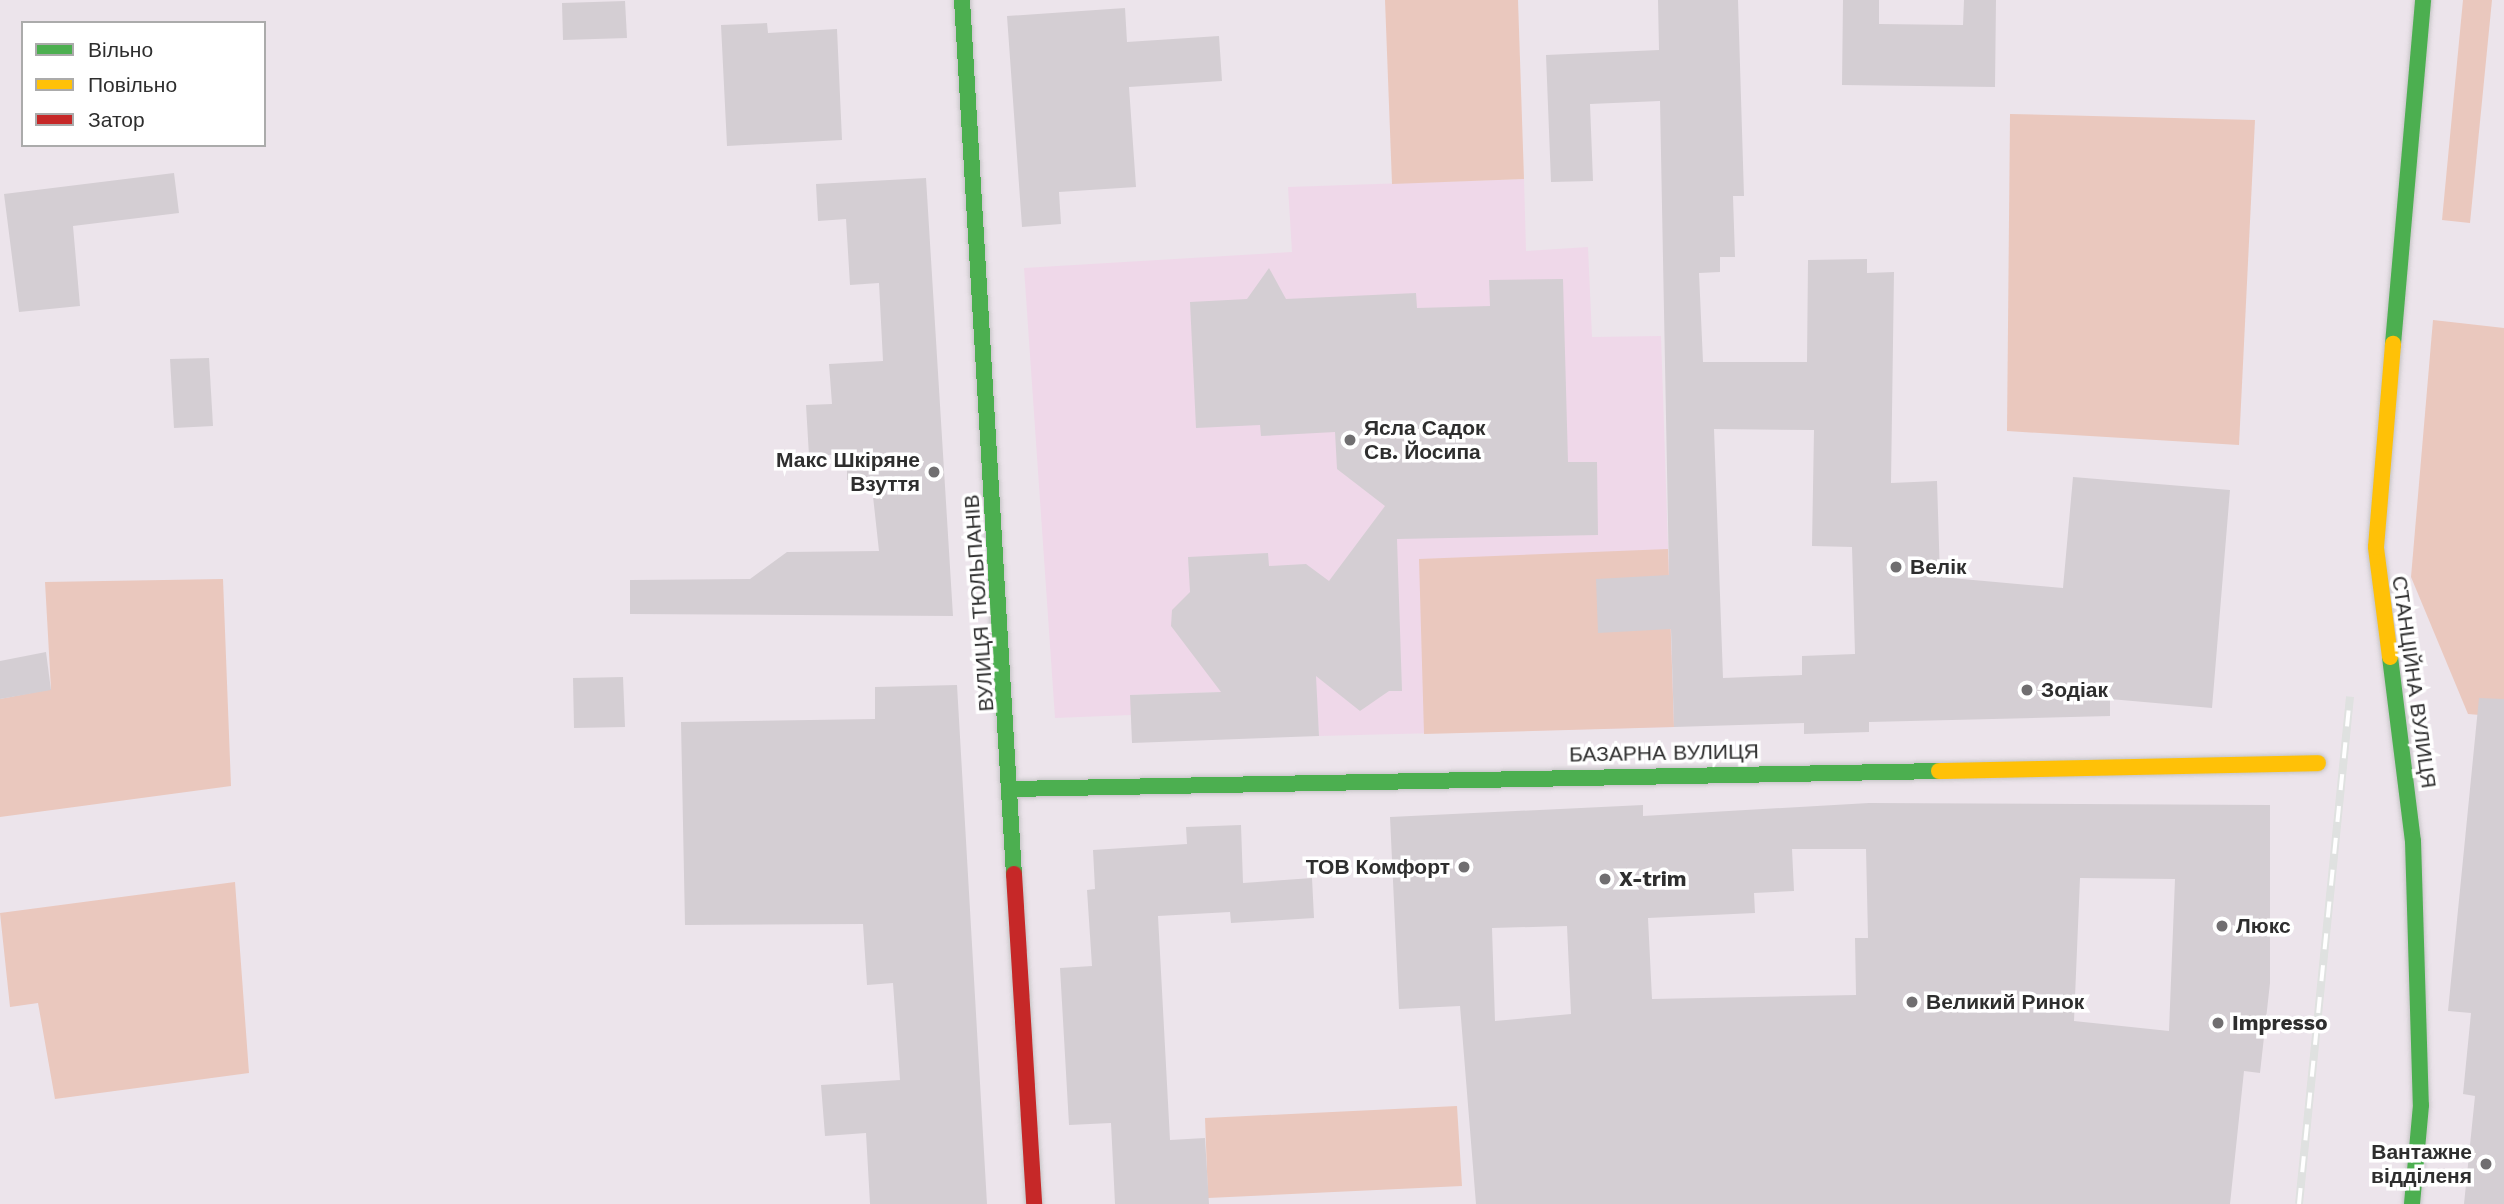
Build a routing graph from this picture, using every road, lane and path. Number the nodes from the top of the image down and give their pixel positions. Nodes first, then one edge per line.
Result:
1 (961, 0) edge
2 (2423, 0) edge
3 (2318, 763) dead end
4 (1011, 789) junction
5 (1034, 1204) edge
6 (2412, 1204) edge

1 - 4 street, ВУЛИЦЯ ТЮЛЬПАНІВ
2 - 6 street, СТАНЦІЙНА ВУЛИЦЯ
3 - 4 street, БАЗАРНА ВУЛИЦЯ
4 - 5 street, ВУЛИЦЯ ТЮЛЬПАНІВ

